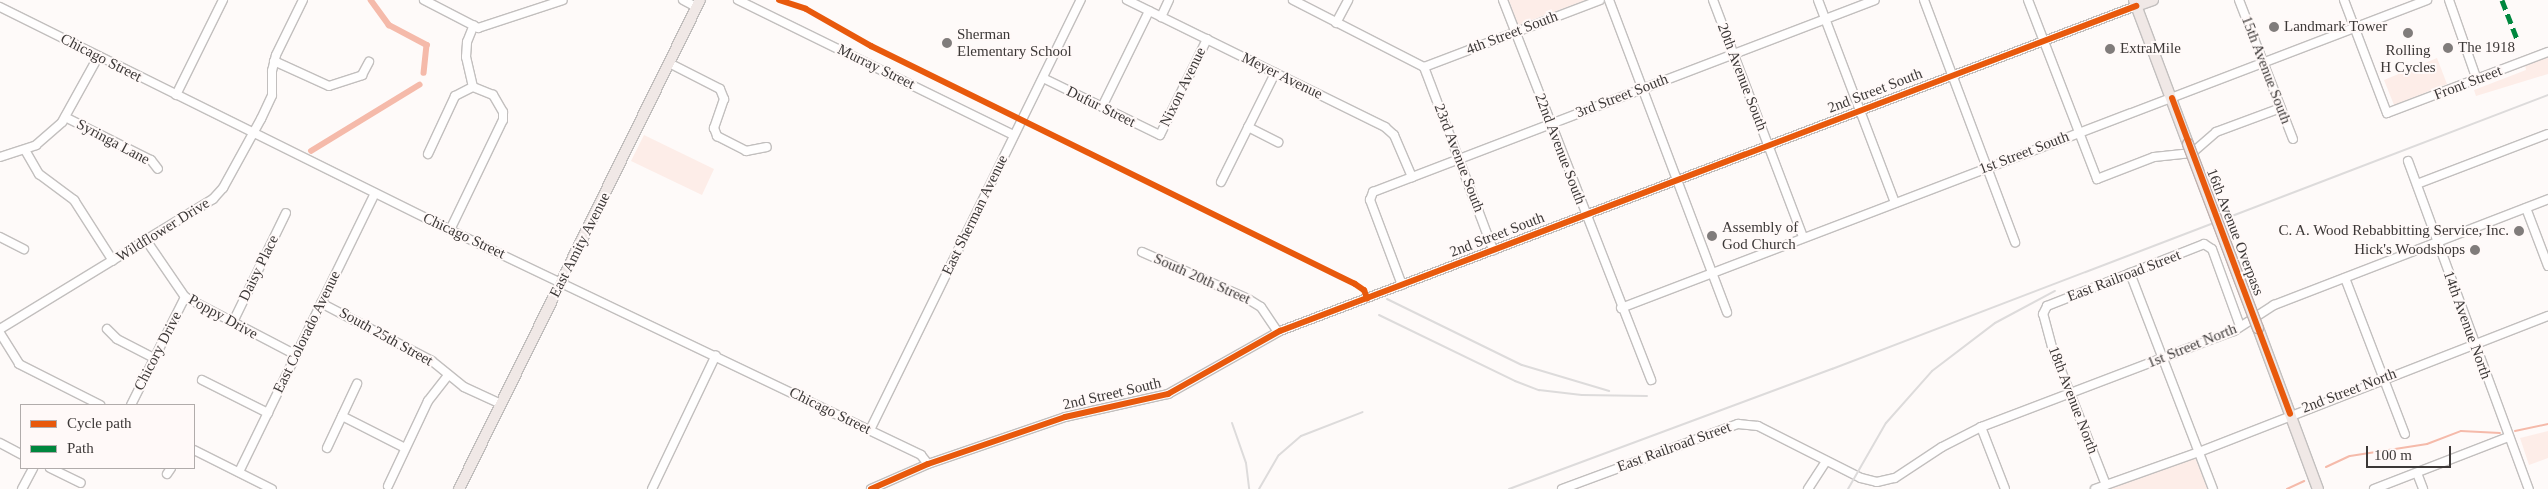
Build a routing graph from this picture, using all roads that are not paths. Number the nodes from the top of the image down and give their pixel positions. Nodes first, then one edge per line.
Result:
1 (223, 0) edge
2 (303, 0) edge
3 (424, 0) edge
4 (563, 0) edge
5 (683, 0) edge
6 (738, 0) edge
7 (1081, 0) edge
8 (1127, 0) edge
9 (1169, 0) edge
10 (1293, 0) edge
11 (1348, 0) edge
12 (1503, 0) edge
13 (1600, 0) edge
14 (1608, 0) edge
15 (1713, 0) edge
16 (1818, 0) edge
17 (1875, 0) edge
18 (1924, 0) edge
19 (2028, 0) edge
20 (2153, 0) edge
21 (2239, 0) edge
22 (2344, 0) edge
23 (2427, 0) edge
24 (2449, 0) edge
25 (698, 3) edge
26 (2135, 3) edge
27 (0, 7) edge
28 (1149, 11) junction
29 (1161, 16) junction
30 (1826, 19) junction
31 (1336, 23) junction
32 (474, 25) junction
33 (2354, 28) junction
34 (1515, 32) junction
35 (1207, 39) junction
36 (2044, 41) junction
37 (2548, 52) edge
38 (1734, 54) junction
39 (98, 57) junction
40 (274, 61) junction
41 (369, 62) dead end
42 (669, 63) junction
43 (2263, 63) junction
44 (1424, 66) junction
45 (1275, 72) junction
46 (1952, 75) junction
47 (1043, 78) junction
48 (2477, 80) junction
49 (473, 87) junction
50 (1642, 89) junction
51 (176, 95) junction
52 (2172, 98) junction
53 (1102, 107) junction
54 (2281, 108) junction
55 (1860, 110) junction
56 (66, 117) junction
57 (1550, 124) junction
58 (1248, 127) junction
59 (2080, 132) junction
60 (253, 133) junction
61 (2548, 134) edge
62 (1014, 135) junction
63 (1160, 135) joint
64 (2293, 139) dead end
65 (1278, 142) dead end
66 (1768, 145) junction
67 (767, 147) dead end
68 (24, 150) junction
69 (428, 154) dead end
70 (0, 157) edge
71 (1459, 159) junction
72 (2408, 161) dead end
73 (1987, 167) junction
74 (158, 169) dead end
75 (1412, 177) junction
76 (1677, 180) junction
77 (1221, 182) dead end
78 (2417, 184) junction
79 (375, 193) junction
80 (2548, 199) edge
81 (1895, 203) junction
82 (2526, 208) junction
83 (286, 214) dead end
84 (1585, 215) junction
85 (450, 230) junction
86 (0, 237) edge
87 (1803, 237) junction
88 (146, 240) junction
89 (2015, 242) dead end
90 (2437, 242) junction
91 (24, 249) dead end
92 (1494, 250) junction
93 (1142, 252) dead end
94 (113, 261) junction
95 (2548, 266) edge
96 (1712, 272) junction
97 (2130, 273) junction
98 (2345, 278) junction
99 (561, 281) junction
100 (1402, 285) junction
101 (185, 298) junction
102 (322, 302) junction
103 (1621, 308) junction
104 (1727, 312) dead end
105 (2043, 314) joint
106 (2548, 316) edge
107 (233, 322) junction
108 (2240, 326) junction
109 (0, 329) edge
110 (106, 329) dead end
111 (1278, 332) junction
112 (0, 334) edge
113 (2474, 344) junction
114 (296, 355) junction
115 (716, 355) junction
116 (154, 358) junction
117 (2164, 358) junction
118 (448, 374) junction
119 (2383, 378) junction
120 (202, 380) dead end
121 (1651, 380) dead end
122 (357, 384) dead end
123 (2071, 393) junction
124 (98, 404) edge
125 (131, 404) edge
126 (501, 404) junction
127 (268, 412) junction
128 (2290, 414) junction
129 (342, 416) junction
130 (1981, 427) junction
131 (870, 430) junction
132 (2405, 434) dead end
133 (2508, 438) junction
134 (0, 443) edge
135 (327, 448) dead end
136 (406, 448) junction
137 (195, 450) edge
138 (2199, 452) junction
139 (20, 453) edge
140 (1826, 460) junction
141 (928, 464) junction
142 (1839, 468) joint
143 (32, 469) edge
144 (52, 469) edge
145 (239, 472) junction
146 (2417, 473) junction
147 (81, 483) dead end
148 (2106, 485) junction
149 (388, 486) dead end
150 (22, 489) edge
151 (272, 489) edge
152 (459, 489) edge
153 (652, 489) edge
154 (871, 489) edge
155 (1562, 489) edge
156 (1808, 489) edge
157 (2005, 489) edge
158 (2095, 489) edge
159 (2213, 489) edge
160 (2318, 489) edge
161 (2374, 489) edge
162 (2423, 489) edge
163 (2529, 489) edge

1 - 51 street
2 - 40 street, Wildflower Drive
3 - 32 street
4 - 32 street
5 - 25 street
6 - 62 street, Murray Street
7 - 47 street, East Sherman Avenue
8 - 28 street, Meyer Avenue
9 - 29 street
10 - 31 street
11 - 31 street
12 - 34 street, 22nd Avenue South
13 - 34 street, 4th Street South
14 - 50 street
15 - 38 street, 20th Avenue South
16 - 30 street
17 - 30 street, 3rd Street South
18 - 46 street
19 - 36 street
20 - 26 main road, 2nd Street South
21 - 43 street, 15th Avenue South
22 - 33 street
23 - 33 street, 1st Street South
24 - 48 street
25 - 42 main road, East Amity Avenue
26 - 36 street, 2nd Street South
26 - 52 main road, 16th Avenue Overpass
27 - 39 street, Chicago Street
28 - 29 street, Meyer Avenue
28 - 53 street
29 - 35 street, Meyer Avenue
30 - 38 street, 3rd Street South
30 - 55 street
31 - 44 street
32 - 49 street
33 - 43 street, 1st Street South
33 - 48 street, Front Street
34 - 44 street, 4th Street South
34 - 57 street, 22nd Avenue South
35 - 45 street, Meyer Avenue
35 - 63 street, Nixon Avenue
36 - 46 street, 2nd Street South
36 - 59 street
37 - 48 street, Front Street
38 - 50 street, 3rd Street South
38 - 66 street, 20th Avenue South
39 - 51 street, Chicago Street
39 - 56 street
40 - 41 street
40 - 60 street, Wildflower Drive
42 - 67 street
42 - 99 main road, East Amity Avenue
43 - 52 street, 1st Street South
43 - 54 street, 15th Avenue South
44 - 71 street, 23rd Avenue South
45 - 58 street
45 - 75 street, Meyer Avenue
46 - 55 street, 2nd Street South
46 - 73 street
47 - 53 street, Dufur Street
47 - 62 street, East Sherman Avenue
49 - 69 street
49 - 85 street
50 - 57 street, 3rd Street South
50 - 76 street
51 - 60 street, Chicago Street
52 - 59 street, 1st Street South
52 - 128 main road, 16th Avenue Overpass, bridge
53 - 63 street, Dufur Street
54 - 59 street
54 - 64 street, 15th Avenue South
55 - 66 street, 2nd Street South
55 - 81 street
56 - 68 street
56 - 74 street, Syringa Lane
57 - 71 street, 3rd Street South
57 - 84 street, 22nd Avenue South
58 - 65 street
58 - 77 street
59 - 73 street, 1st Street South
60 - 79 street, Chicago Street
60 - 88 street, Wildflower Drive
61 - 78 street
62 - 131 street, East Sherman Avenue
66 - 76 street, 2nd Street South
66 - 87 street, 20th Avenue South
68 - 70 street
68 - 94 street
71 - 75 street, 3rd Street South
71 - 92 street, 23rd Avenue South
72 - 78 street, 14th Avenue North
73 - 81 street, 1st Street South
73 - 89 street
75 - 100 street, 3rd Street South
76 - 84 street, 2nd Street South
76 - 96 street
78 - 90 street, 14th Avenue North
79 - 85 street, Chicago Street
79 - 102 street, East Colorado Avenue
80 - 82 street, 1st Street North
81 - 87 street, 1st Street South
82 - 90 street, 1st Street North
82 - 95 street
83 - 107 street, Daisy Place
84 - 92 street, 2nd Street South
84 - 103 street, 22nd Avenue South
85 - 99 street, Chicago Street
86 - 91 street
87 - 96 street, 1st Street South
88 - 94 street, Wildflower Drive
88 - 101 street, Poppy Drive
90 - 98 street, 1st Street North
90 - 113 street, 14th Avenue North
92 - 100 street, 2nd Street South
93 - 111 street, South 20th Street
94 - 109 street, Wildflower Drive
96 - 103 street, 1st Street South
96 - 104 street
97 - 105 street, East Railroad Street
97 - 108 street, East Railroad Street
97 - 117 street
98 - 108 street, 1st Street North
98 - 119 street
99 - 115 street, Chicago Street
99 - 126 main road, East Amity Avenue
100 - 111 street, 2nd Street South
101 - 107 street, Poppy Drive
101 - 116 street, Chicory Drive
102 - 114 street, East Colorado Avenue
102 - 118 street, South 25th Street
103 - 121 street, 22nd Avenue South
105 - 123 street, 18th Avenue North
106 - 113 street, 2nd Street North
107 - 114 street, Poppy Drive
108 - 117 street, 1st Street North
110 - 116 street
111 - 141 street, 2nd Street South
112 - 124 street
113 - 119 street, 2nd Street North
113 - 133 street, 14th Avenue North
114 - 127 street, East Colorado Avenue
115 - 131 street, Chicago Street
115 - 153 street
116 - 125 street, Chicory Drive
117 - 123 street, 1st Street North
117 - 138 street
118 - 126 street, South 25th Street
118 - 136 street
119 - 128 street, 2nd Street North
119 - 132 street
120 - 127 street
122 - 129 street
123 - 130 street, 1st Street North
123 - 148 street, 18th Avenue North
126 - 152 main road, East Amity Avenue
127 - 145 street, East Colorado Avenue
128 - 138 street, 2nd Street North
128 - 160 main road, 16th Avenue Overpass
129 - 135 street
129 - 136 street
130 - 142 street, 1st Street North
130 - 157 street
131 - 141 street, Chicago Street
133 - 146 street
133 - 163 street, 14th Avenue North
134 - 139 street
136 - 149 street
137 - 145 street
138 - 148 street, 2nd Street North
138 - 159 street
140 - 142 street, East Railroad Street
140 - 155 street, East Railroad Street
140 - 156 street
141 - 154 street, 2nd Street South
143 - 150 street
144 - 147 street
145 - 151 street
146 - 161 street
146 - 162 street
148 - 158 street, 2nd Street North

